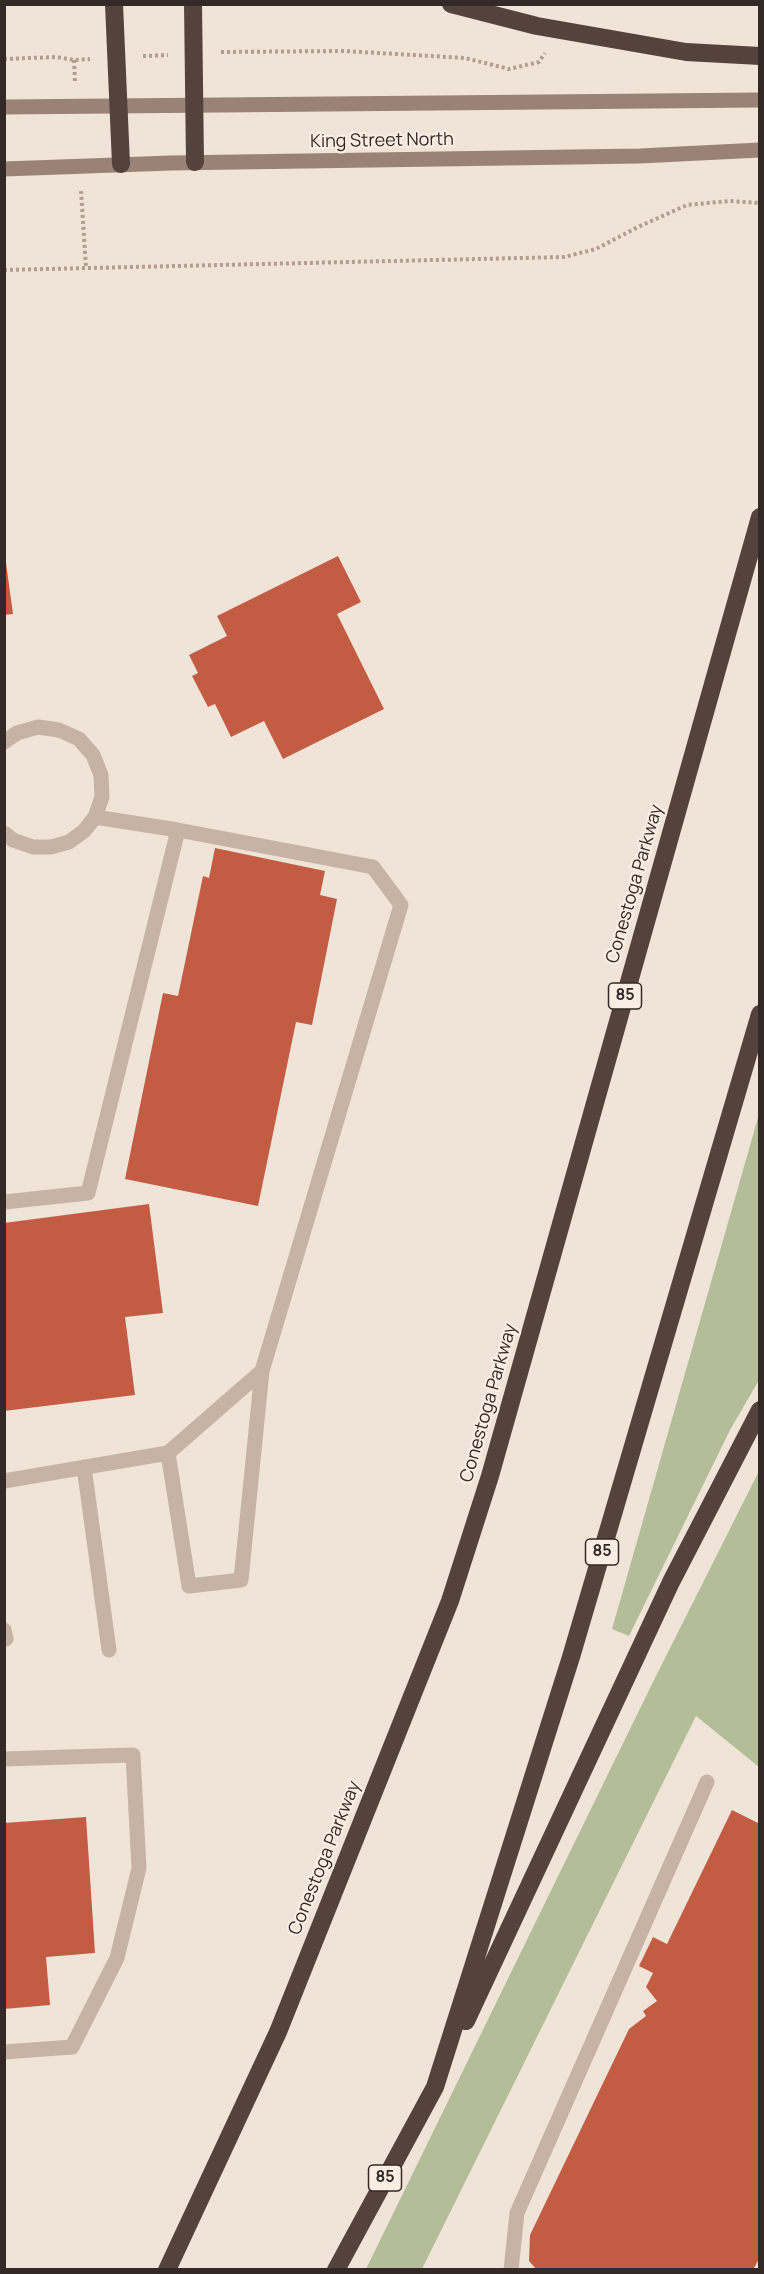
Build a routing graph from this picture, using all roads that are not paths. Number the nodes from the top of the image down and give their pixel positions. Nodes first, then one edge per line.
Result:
1 (114, 4) edge
2 (193, 4) edge
3 (451, 4) edge
4 (759, 56) edge
5 (759, 100) edge
6 (195, 105) junction
7 (119, 106) junction
8 (4, 107) edge
9 (759, 150) edge
10 (195, 162) junction
11 (121, 164) junction
12 (4, 169) edge
13 (759, 517) edge
14 (4, 742) edge
15 (95, 817) junction
16 (178, 830) junction
17 (7, 842) edge
18 (759, 1014) edge
19 (4, 1202) edge
20 (262, 1371) junction
21 (759, 1410) edge
22 (168, 1453) junction
23 (84, 1467) junction
24 (4, 1481) edge
25 (109, 1650) dead end
26 (4, 1759) edge
27 (707, 1782) dead end
28 (4, 2052) edge
29 (435, 2087) junction
30 (167, 2270) edge
31 (336, 2270) edge
32 (511, 2270) edge

1 - 7 highway
2 - 6 highway
3 - 4 highway
5 - 6 main road, King Street North
6 - 7 main road, King Street North
6 - 10 highway
7 - 8 main road, King Street North
7 - 11 highway
9 - 10 main road, King Street North
10 - 11 main road, King Street North
11 - 12 main road, King Street North
13 - 30 highway, Conestoga Parkway / 85
14 - 15 street
15 - 16 street
15 - 17 street
16 - 19 street
16 - 20 street
18 - 29 highway, 85
20 - 22 street
20 - 22 street
21 - 29 highway
22 - 23 street
23 - 24 street
23 - 25 street
26 - 28 street
27 - 32 street
29 - 31 highway, 85

